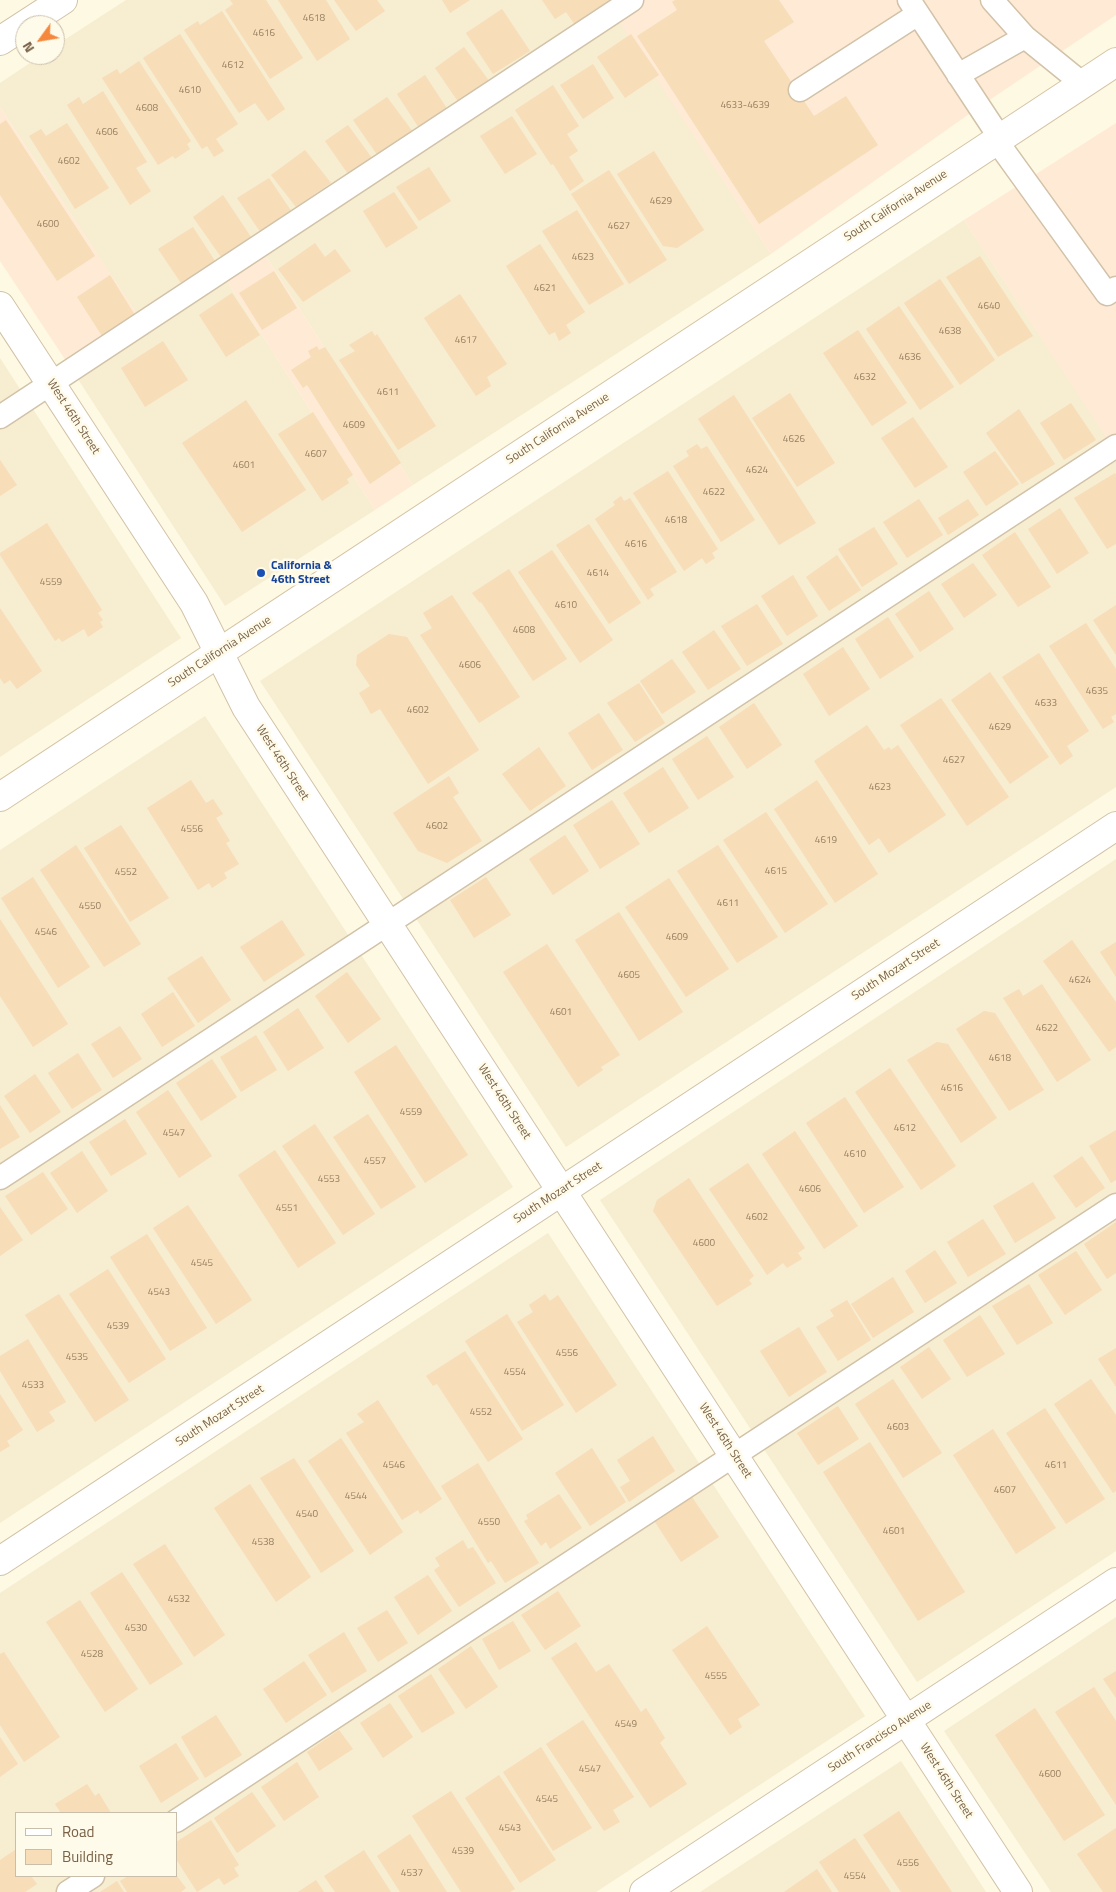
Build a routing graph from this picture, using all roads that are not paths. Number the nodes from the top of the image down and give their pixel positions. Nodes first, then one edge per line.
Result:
1 (63, 0) edge
2 (632, 0) edge
3 (992, 0) edge
4 (914, 7) edge
5 (1025, 37) junction
6 (0, 41) edge
7 (1116, 62) edge
8 (958, 75) junction
9 (1082, 84) junction
10 (800, 90) dead end
11 (998, 139) junction
12 (1116, 288) edge
13 (0, 306) edge
14 (51, 384) junction
15 (0, 417) edge
16 (1116, 446) edge
17 (218, 653) junction
18 (0, 797) edge
19 (1116, 826) edge
20 (387, 924) junction
21 (0, 1178) edge
22 (562, 1191) junction
23 (1116, 1205) edge
24 (734, 1455) junction
25 (0, 1561) edge
26 (1116, 1582) edge
27 (907, 1720) junction
28 (178, 1820) edge
29 (91, 1877) edge
30 (68, 1892) edge
31 (644, 1892) edge
32 (1018, 1892) edge

1 - 6 street
2 - 14 lane
3 - 5 lane
4 - 8 lane
4 - 10 lane
5 - 8 lane
5 - 9 lane
7 - 9 street, South California Avenue
8 - 11 lane
9 - 11 street, South California Avenue
11 - 12 lane
11 - 17 street, South California Avenue
13 - 14 street, West 46th Street
14 - 15 lane
14 - 17 street, West 46th Street
16 - 20 lane
17 - 18 street, South California Avenue
17 - 20 street, West 46th Street
19 - 22 street, South Mozart Street
20 - 21 lane
20 - 22 street, West 46th Street
22 - 24 street, West 46th Street
22 - 25 street, South Mozart Street
23 - 24 lane
24 - 27 street, West 46th Street
24 - 28 lane
26 - 27 street, South Francisco Avenue
27 - 31 street, South Francisco Avenue
27 - 32 street, West 46th Street
29 - 30 lane

